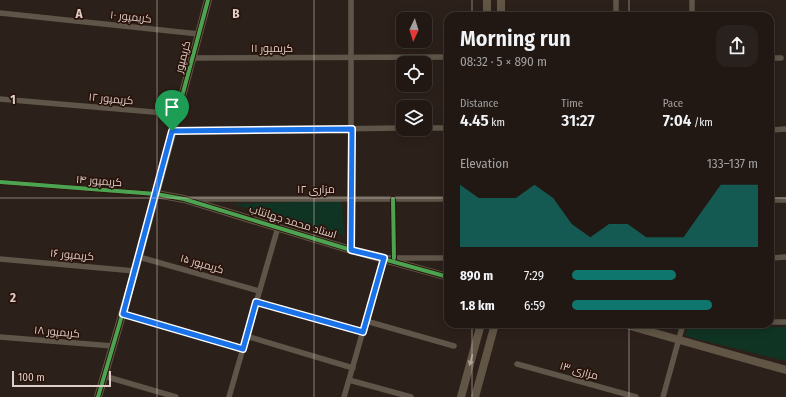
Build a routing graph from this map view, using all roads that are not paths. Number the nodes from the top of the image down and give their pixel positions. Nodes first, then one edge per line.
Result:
1 (208, 0) edge
2 (351, 0) edge
3 (487, 0) edge
4 (501, 0) edge
5 (616, 0) edge
6 (692, 0) edge
7 (487, 12) edge
8 (501, 12) edge
9 (616, 12) edge
10 (692, 12) edge
11 (0, 13) edge
12 (199, 34) junction
13 (444, 57) edge
14 (192, 58) junction
15 (352, 58) junction
16 (774, 58) edge
17 (781, 58) dead end
18 (0, 99) edge
19 (177, 114) junction
20 (396, 128) edge
21 (432, 128) edge
22 (444, 128) edge
23 (352, 129) junction
24 (786, 129) edge
25 (774, 130) edge
26 (172, 131) junction
27 (0, 182) edge
28 (156, 194) junction
29 (352, 198) junction
30 (184, 199) junction
31 (444, 199) edge
32 (774, 200) edge
33 (786, 200) edge
34 (278, 227) junction
35 (351, 250) junction
36 (139, 257) junction
37 (786, 257) edge
38 (384, 258) junction
39 (444, 258) edge
40 (774, 258) edge
41 (0, 259) edge
42 (135, 271) junction
43 (444, 276) edge
44 (259, 291) junction
45 (256, 302) junction
46 (123, 314) junction
47 (366, 321) junction
48 (774, 322) edge
49 (786, 322) edge
50 (480, 328) edge
51 (494, 328) edge
52 (637, 328) edge
53 (682, 328) edge
54 (363, 332) junction
55 (246, 336) junction
56 (0, 337) edge
57 (679, 340) junction
58 (113, 346) junction
59 (454, 346) dead end
60 (243, 349) junction
61 (517, 364) dead end
62 (353, 368) junction
63 (786, 370) edge
64 (104, 376) junction
65 (349, 380) junction
66 (98, 397) edge
67 (176, 397) edge
68 (228, 397) edge
69 (344, 397) edge
70 (411, 397) edge
71 (461, 397) edge
72 (475, 397) edge
73 (636, 397) edge
74 (663, 397) edge

1 - 12 street, کریمپور
2 - 15 street
3 - 7 street
4 - 8 street
5 - 9 street
6 - 10 street
11 - 12 street, کریمپور ۱۰
12 - 14 street, کریمپور
13 - 15 street, کریمپور ۱۱
14 - 15 street, کریمپور ۱۱
14 - 19 street, کریمپور
15 - 23 street
16 - 17 street
18 - 19 street, کریمپور ۱۲
19 - 26 street, کریمپور
20 - 23 street
21 - 22 street
23 - 26 street
23 - 29 street
24 - 25 street
26 - 28 street, کریمپور
27 - 28 street, کریمپور ۱۴
28 - 30 street, استاد محمد جهانتاب
28 - 36 street, کریمپور
29 - 30 street, مزاری ۱۲
29 - 31 street, مزاری ۱۲
29 - 35 street
30 - 34 street, استاد محمد جهانتاب
32 - 33 street
34 - 35 street, استاد محمد جهانتاب
34 - 44 street
35 - 38 street, استاد محمد جهانتاب
36 - 42 street, کریمپور
36 - 44 street, کریمپور ۱۵
37 - 40 street
38 - 39 street
38 - 43 street, استاد محمد جهانتاب
38 - 47 street
41 - 42 street, کریمپور ۱۶
42 - 46 street, کریمپور
44 - 45 street
45 - 54 street
45 - 55 street
46 - 58 street, کریمپور
46 - 60 street
47 - 54 street
47 - 59 street
48 - 49 street
50 -> 71 street
51 - 72 street
52 - 57 street
53 - 57 street
54 - 62 street
55 - 60 street
55 - 62 street
56 - 58 street, کریمپور ۱۸
57 - 63 street
57 - 74 street
58 - 64 street, کریمپور
60 - 68 street
61 - 73 street, مزاری ۱۳
62 - 65 street
64 - 66 street, کریمپور
64 - 67 street
65 - 69 street
65 - 70 street

